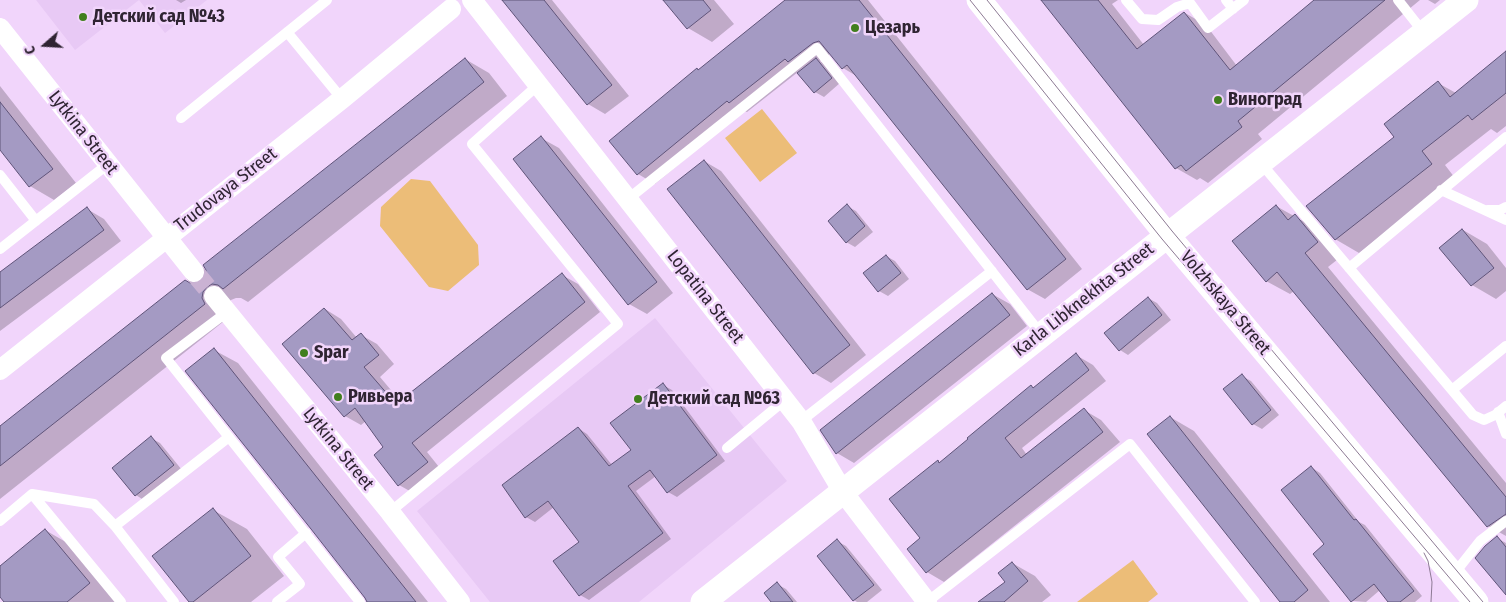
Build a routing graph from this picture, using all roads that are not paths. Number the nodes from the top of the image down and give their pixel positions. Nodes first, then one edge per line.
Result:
1 (327, 0) edge
2 (472, 0) edge
3 (979, 0) edge
4 (1126, 0) edge
5 (1226, 0) edge
6 (1244, 0) edge
7 (1398, 0) edge
8 (1466, 0) edge
9 (451, 9) dead end
10 (1233, 9) junction
11 (0, 28) edge
12 (288, 32) junction
13 (1424, 33) junction
14 (538, 85) junction
15 (342, 99) junction
16 (181, 118) dead end
17 (1506, 137) edge
18 (1260, 162) junction
19 (108, 164) junction
20 (0, 175) edge
21 (1442, 190) junction
22 (628, 199) junction
23 (1506, 207) edge
24 (1482, 209) junction
25 (36, 220) junction
26 (1506, 220) edge
27 (1167, 235) junction
28 (167, 238) junction
29 (0, 249) edge
30 (1349, 268) junction
31 (992, 271) junction
32 (194, 272) tunnel mouth
33 (214, 296) tunnel mouth
34 (227, 312) junction
35 (1042, 334) junction
36 (1506, 346) edge
37 (0, 370) edge
38 (1452, 390) junction
39 (785, 400) junction
40 (1502, 409) edge
41 (801, 421) junction
42 (1506, 434) edge
43 (230, 437) junction
44 (727, 448) dead end
45 (842, 492) junction
46 (32, 494) junction
47 (390, 512) junction
48 (0, 521) edge
49 (1506, 521) edge
50 (115, 526) junction
51 (306, 533) junction
52 (1453, 575) junction
53 (1473, 601) edge
54 (121, 602) edge
55 (174, 602) edge
56 (277, 602) edge
57 (360, 602) edge
58 (460, 602) edge
59 (703, 602) edge
60 (927, 602) edge
61 (1255, 602) edge

1 - 12 lane
2 - 14 street, Lopatina Street
3 - 27 street, Volzhskaya Street
4 - 10 lane
5 - 10 lane
6 - 10 lane
7 - 13 lane
8 - 13 street, Karla Libknekhta Street
9 - 15 street, Trudovaya Street
11 - 19 street, Lytkina Street
12 - 15 lane
12 - 16 lane
13 - 18 street, Karla Libknekhta Street
14 - 22 street, Lopatina Street
14 - 47 lane
15 - 28 street, Trudovaya Street
17 - 21 lane
18 - 27 street, Karla Libknekhta Street
18 - 30 lane
19 - 25 lane
19 - 28 street, Lytkina Street
20 - 25 lane
21 - 24 lane
21 - 30 lane
22 - 31 lane
22 - 39 street, Lopatina Street
23 - 24 lane
24 - 26 lane
25 - 29 lane
27 - 35 street, Karla Libknekhta Street
27 - 52 street, Volzhskaya Street
28 - 32 street, Lytkina Street
28 - 37 street, Trudovaya Street
30 - 38 lane
31 - 35 lane
31 - 41 lane
33 - 34 street, Lytkina Street
34 - 43 lane
34 - 47 street, Lytkina Street
35 - 45 street, Karla Libknekhta Street
36 - 38 lane
38 - 40 lane
39 - 41 street, Lopatina Street
39 - 44 lane
40 - 42 lane
41 - 45 street, Lopatina Street
43 - 50 lane
43 - 51 lane
45 - 59 street, Karla Libknekhta Street
45 - 60 street, Lopatina Street
46 - 48 lane
46 - 50 lane
46 - 54 lane
47 - 58 street, Lytkina Street
49 - 52 lane
50 - 55 lane
51 - 56 lane
51 - 57 lane
52 - 53 street, Volzhskaya Street
60 - 61 lane

